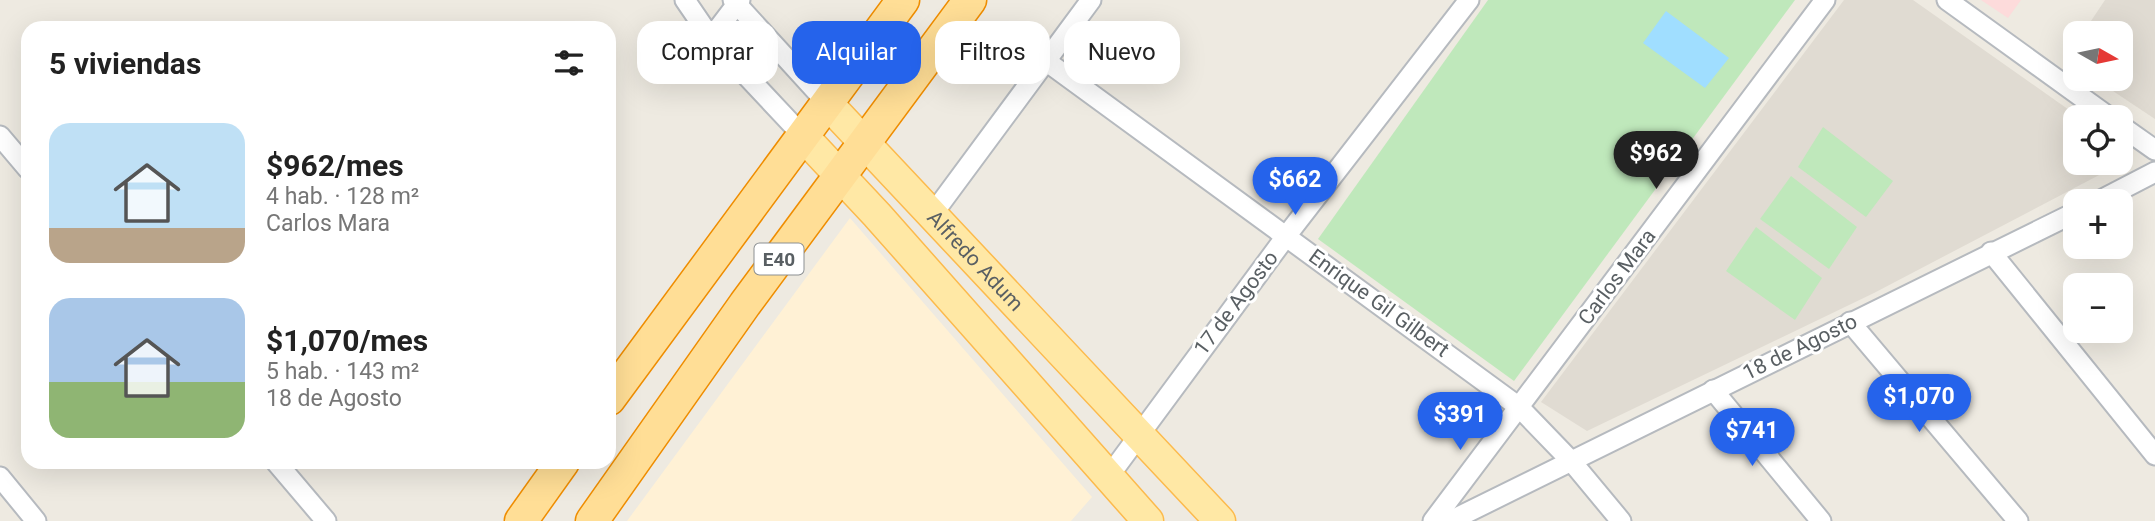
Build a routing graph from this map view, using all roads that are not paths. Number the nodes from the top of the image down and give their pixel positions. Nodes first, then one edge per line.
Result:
1 (685, 0) edge
2 (903, 0) edge
3 (970, 0) edge
4 (1091, 0) edge
5 (1825, 0) edge
6 (1947, 0) edge
7 (737, 2) edge
8 (1461, 3) edge
9 (699, 21) edge
10 (723, 21) edge
11 (1050, 56) edge
12 (1050, 64) edge
13 (754, 84) edge
14 (1029, 84) edge
15 (828, 104) junction
16 (2092, 105) edge
17 (2133, 134) edge
18 (0, 136) edge
19 (803, 136) junction
20 (864, 144) junction
21 (2155, 150) edge
22 (21, 161) edge
23 (2155, 172) edge
24 (841, 176) junction
25 (2122, 189) edge
26 (932, 215) junction
27 (2063, 218) edge
28 (1287, 235) junction
29 (1991, 252) junction
30 (1850, 322) junction
31 (616, 390) edge
32 (1713, 390) junction
33 (1519, 407) junction
34 (1139, 433) junction
35 (2155, 456) edge
36 (1572, 462) junction
37 (282, 469) edge
38 (558, 469) edge
39 (1109, 476) junction
40 (0, 477) edge
41 (36, 521) edge
42 (326, 521) edge
43 (521, 521) edge
44 (592, 521) edge
45 (1148, 521) edge
46 (1220, 521) edge
47 (1433, 521) edge
48 (1450, 521) edge
49 (1621, 521) edge
50 (1821, 521) edge
51 (2018, 521) edge

1 - 9 street, Alfredo Adum
2 - 15 highway, E40
3 - 20 highway, E40
4 - 11 street
5 - 33 street, Carlos Mara
6 - 16 street
7 - 10 street
7 - 15 street, Alfredo Adum
8 - 28 street, 17 de Agosto
12 - 28 street, Enrique Gil Gilbert
13 - 19 street, Alfredo Adum
14 - 26 street
15 - 19 highway, E40
15 - 20 main road, Alfredo Adum
17 - 21 street
18 - 22 street
19 - 24 main road, Alfredo Adum
19 - 31 highway, E40
20 - 24 highway, E40
20 - 26 main road, Alfredo Adum
23 - 25 street
24 - 39 main road, Alfredo Adum
24 - 44 highway, E40
26 - 34 main road, Alfredo Adum
27 - 29 street, 18 de Agosto
28 - 33 street, Enrique Gil Gilbert
28 - 34 street, 17 de Agosto
29 - 30 street, 18 de Agosto
29 - 35 street
30 - 32 street, 18 de Agosto
30 - 51 street
32 - 36 street, 18 de Agosto
32 - 50 street
33 - 36 street, Enrique Gil Gilbert
33 - 47 street, Carlos Mara
34 - 39 street, 17 de Agosto
34 - 46 main road, Alfredo Adum
36 - 48 street, 18 de Agosto
36 - 49 street, Enrique Gil Gilbert
37 - 42 street
38 - 43 highway
39 - 45 main road, Alfredo Adum
40 - 41 street

